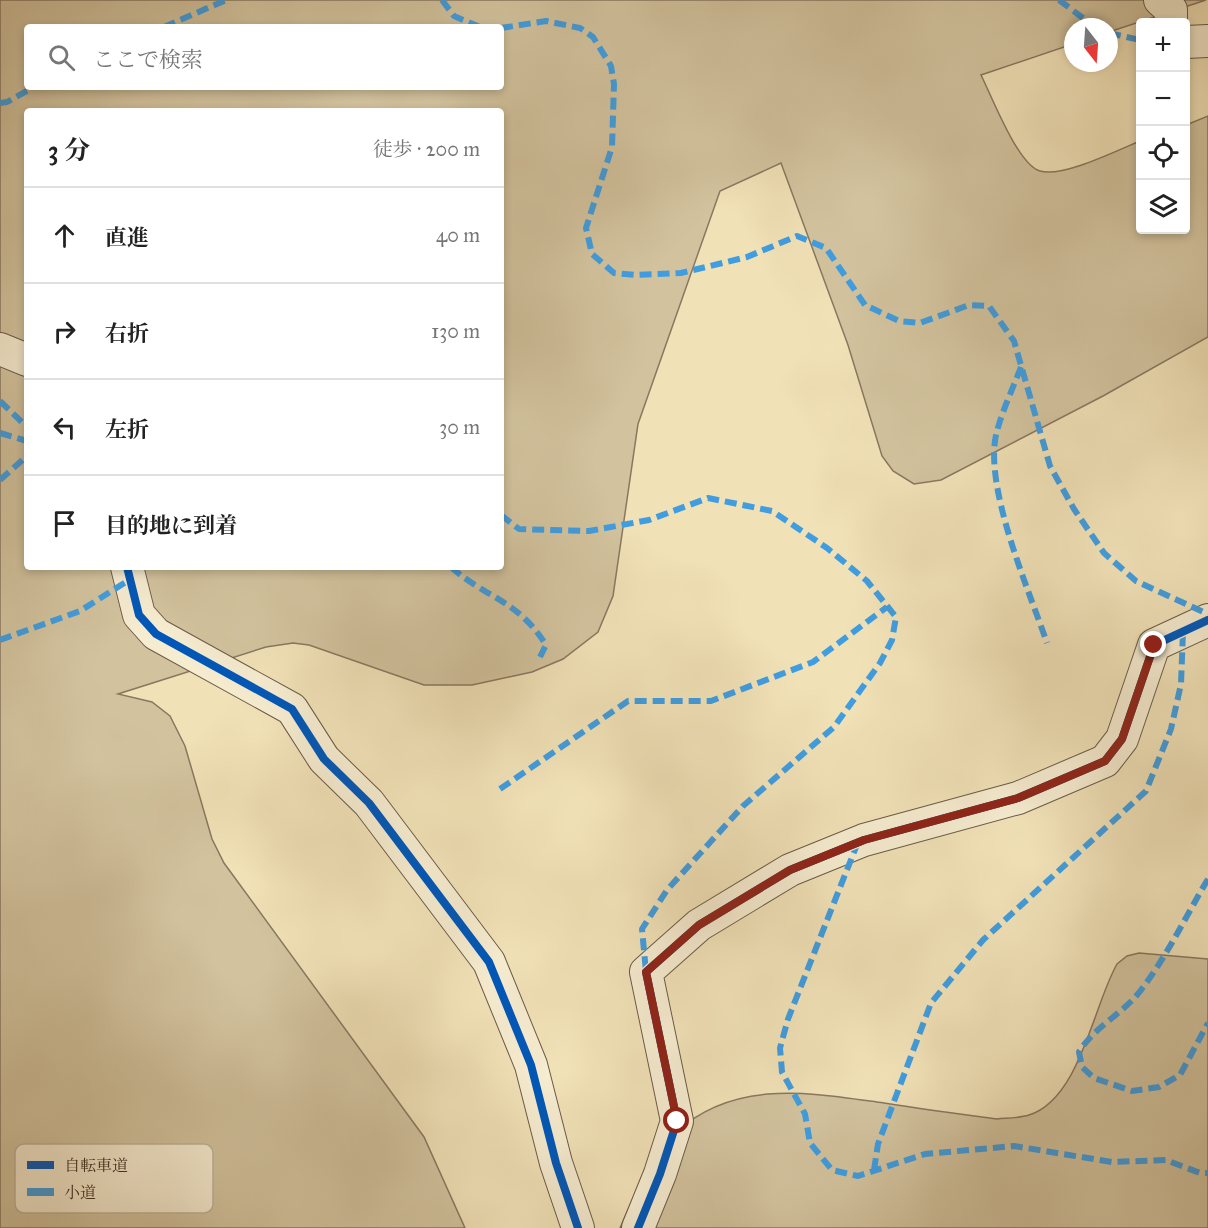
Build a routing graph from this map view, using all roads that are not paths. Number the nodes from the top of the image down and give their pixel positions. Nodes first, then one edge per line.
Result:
1 (1160, 0) edge
2 (1172, 18) edge
3 (1208, 41) edge
4 (1190, 42) edge
5 (0, 349) edge
6 (24, 359) edge
7 (128, 570) edge
8 (1208, 620) edge
9 (578, 1228) edge
10 (638, 1228) edge

1 - 2 street
3 - 4 street
5 - 6 street
7 - 9 street
8 - 10 street

